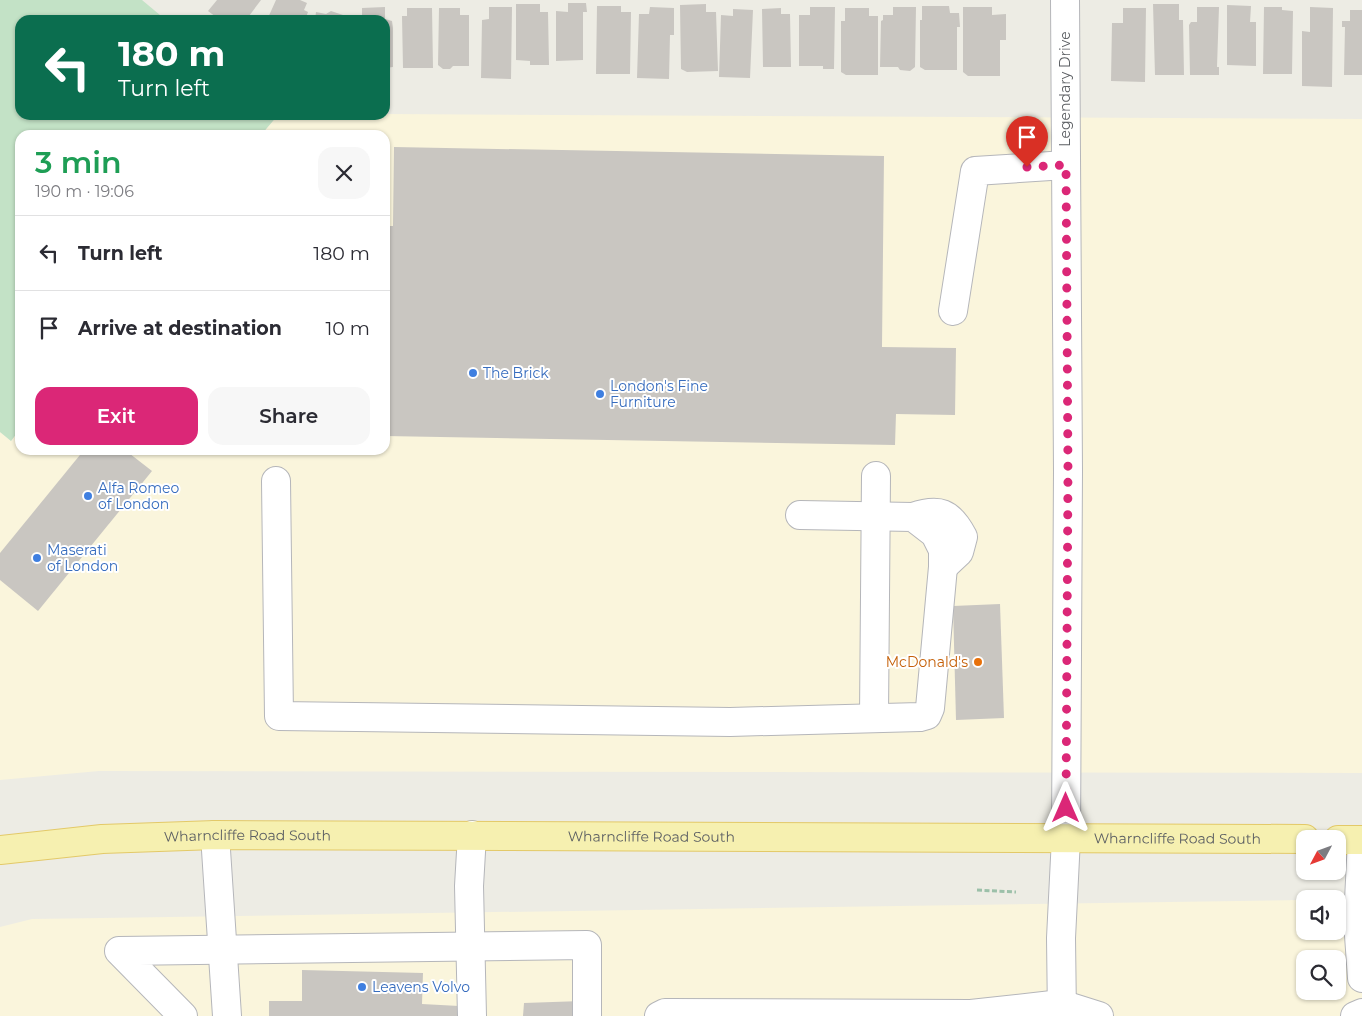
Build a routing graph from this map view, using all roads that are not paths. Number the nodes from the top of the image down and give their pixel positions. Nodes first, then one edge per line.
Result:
1 (1065, 0) edge
2 (1066, 165) junction
3 (954, 311) dead end
4 (876, 476) dead end
5 (276, 481) dead end
6 (800, 515) dead end
7 (877, 516) junction
8 (874, 718) junction
9 (215, 835) junction
10 (472, 835) junction
11 (1066, 838) junction
12 (1296, 839) edge
13 (1346, 840) edge
14 (1362, 840) edge
15 (0, 850) edge
16 (472, 946) junction
17 (223, 950) junction
18 (1362, 978) edge
19 (1062, 1010) edge
20 (1362, 1013) edge
21 (183, 1016) edge
22 (227, 1016) edge
23 (472, 1016) edge
24 (587, 1016) edge
25 (659, 1016) edge
26 (1099, 1016) edge
27 (1355, 1016) edge

1 - 2 street, Legendary Drive
2 - 3 street
2 - 11 street, Legendary Drive
4 - 7 street
5 - 8 street
6 - 7 street
7 - 8 street
7 - 8 street
9 - 10 main road, Wharncliffe Road South
9 - 15 main road, Wharncliffe Road South
9 - 17 street
10 - 11 main road, Wharncliffe Road South
10 - 16 street
11 - 12 main road, Wharncliffe Road South
11 - 19 street, Legendary Drive
13 - 14 main road
14 - 18 street
16 - 17 street
16 - 23 street
16 - 24 street
17 - 21 street
17 - 22 street
19 - 25 street
19 - 26 street
20 - 27 street

